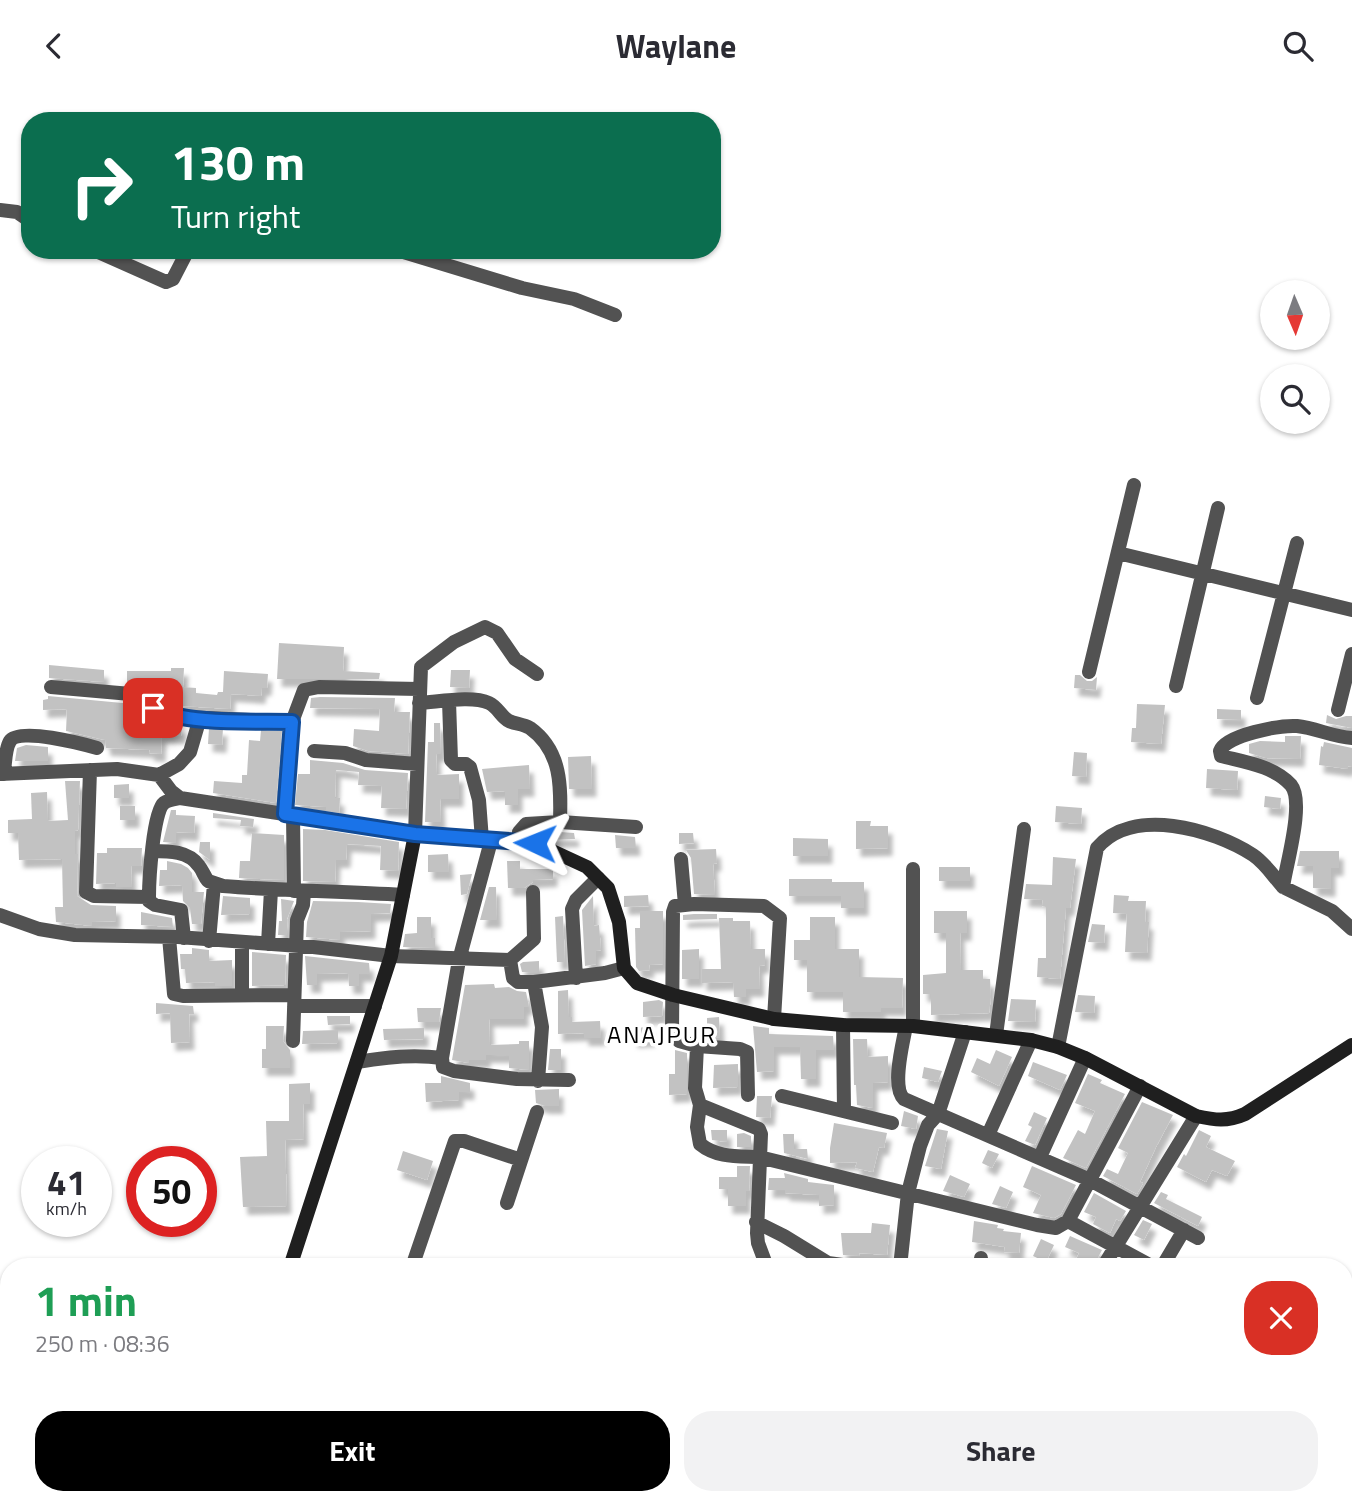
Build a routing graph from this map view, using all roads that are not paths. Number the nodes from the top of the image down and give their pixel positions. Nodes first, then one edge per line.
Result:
1 (0, 210) edge
2 (21, 215) edge
3 (114, 259) edge
4 (183, 259) edge
5 (427, 259) edge
6 (615, 315) dead end
7 (1134, 485) dead end
8 (1218, 508) dead end
9 (1297, 543) dead end
10 (1118, 553) junction
11 (1202, 573) junction
12 (1284, 593) junction
13 (1352, 610) edge
14 (1352, 654) edge
15 (1089, 672) dead end
16 (537, 674) dead end
17 (1176, 686) dead end
18 (51, 687) dead end
19 (419, 696) junction
20 (1258, 698) dead end
21 (449, 701) junction
22 (1338, 709) dead end
23 (200, 718) junction
24 (292, 722) junction
25 (1352, 738) edge
26 (97, 748) dead end
27 (314, 751) dead end
28 (417, 764) junction
29 (90, 770) junction
30 (2, 774) edge
31 (159, 775) junction
32 (180, 798) junction
33 (289, 815) junction
34 (560, 822) junction
35 (636, 827) dead end
36 (1024, 829) dead end
37 (415, 834) junction
38 (487, 841) junction
39 (520, 842) junction
40 (152, 851) junction
41 (681, 859) dead end
42 (913, 869) dead end
43 (598, 878) junction
44 (214, 884) junction
45 (1283, 887) junction
46 (271, 890) junction
47 (533, 891) dead end
48 (299, 892) junction
49 (403, 895) junction
50 (149, 897) junction
51 (685, 905) junction
52 (0, 915) edge
53 (1352, 929) edge
54 (176, 937) junction
55 (209, 941) junction
56 (242, 943) junction
57 (268, 944) junction
58 (296, 946) junction
59 (391, 956) junction
60 (459, 960) junction
61 (510, 960) junction
62 (624, 968) junction
63 (576, 978) junction
64 (534, 982) junction
65 (242, 995) junction
66 (673, 995) junction
67 (294, 1000) junction
68 (375, 1006) junction
69 (774, 1019) junction
70 (843, 1025) junction
71 (909, 1026) junction
72 (965, 1033) junction
73 (996, 1035) junction
74 (1031, 1040) junction
75 (293, 1041) dead end
76 (1352, 1045) edge
77 (697, 1046) junction
78 (1058, 1047) junction
79 (442, 1058) junction
80 (1085, 1058) junction
81 (357, 1062) junction
82 (569, 1080) dead end
83 (538, 1081) junction
84 (1140, 1086) junction
85 (748, 1095) dead end
86 (782, 1096) dead end
87 (700, 1105) junction
88 (844, 1111) junction
89 (537, 1112) dead end
90 (938, 1114) junction
91 (1196, 1116) junction
92 (892, 1123) dead end
93 (988, 1135) junction
94 (759, 1157) junction
95 (1040, 1157) junction
96 (521, 1160) junction
97 (1090, 1180) junction
98 (908, 1193) junction
99 (507, 1203) dead end
100 (1140, 1207) junction
101 (1068, 1221) junction
102 (1184, 1230) junction
103 (757, 1233) junction
104 (1198, 1238) dead end
105 (1116, 1246) junction
106 (293, 1258) edge
107 (415, 1258) edge
108 (764, 1258) edge
109 (820, 1258) edge
110 (901, 1258) edge
111 (1109, 1258) edge
112 (1137, 1258) edge
113 (1167, 1258) edge

1 - 2 street
3 - 4 street
5 - 6 street
7 - 10 street
8 - 11 street
9 - 12 street
10 - 11 street
10 - 15 street
11 - 12 street
11 - 17 street
12 - 13 street
12 - 20 street
14 - 22 street
16 - 19 street
18 - 23 street
19 - 21 street
19 - 24 street
19 - 28 street
21 - 34 street
21 - 38 street
23 - 24 street
23 - 31 street
24 - 33 street
25 - 45 street
26 - 30 street
27 - 28 street
28 - 37 street
29 - 30 street
29 - 31 street
29 - 50 street
31 - 32 street
32 - 33 street
32 - 40 street
33 - 37 street
33 - 48 street
34 - 35 street
34 - 39 street
36 - 73 street
37 - 38 main road
37 - 49 main road
38 - 39 main road
38 - 60 street
39 - 43 main road
40 - 44 street
40 - 50 street
41 - 51 street
42 - 71 street
43 - 62 main road
43 - 63 street
44 - 46 street
44 - 55 street
45 - 53 street
45 - 78 street
46 - 48 street
46 - 57 street
47 - 61 street
48 - 49 street
48 - 58 street
49 - 59 main road
50 - 54 street
51 - 66 street
51 - 69 street
52 - 54 street
54 - 55 street
54 - 65 street
55 - 56 street
56 - 57 street
56 - 65 street
57 - 58 street
58 - 59 street
58 - 67 street
59 - 60 street
59 - 68 main road
60 - 61 street
60 - 79 street
61 - 64 street
62 - 63 street
62 - 66 main road
63 - 64 street
64 - 83 street
65 - 67 street
66 - 69 main road
66 - 77 street
67 - 68 street
67 - 75 street
68 - 81 main road
69 - 70 main road
70 - 71 main road
70 - 88 street
71 - 72 main road
71 - 90 street
72 - 73 main road
72 - 90 street
73 - 74 main road
74 - 78 main road
74 - 93 street
76 - 91 main road
77 - 85 street
77 - 87 street
78 - 80 main road
79 - 81 street
79 - 83 street
80 - 84 main road
80 - 95 street
81 - 106 main road
82 - 83 street
84 - 91 main road
84 - 97 street
86 - 88 street
87 - 94 street
87 - 94 street
88 - 92 street
89 - 96 street
90 - 93 street
90 - 98 street
91 - 100 street
93 - 95 street
94 - 98 street
94 - 103 street
95 - 97 street
96 - 99 street
96 - 107 street
97 - 100 street
97 - 101 street
98 - 101 street
98 - 110 street
100 - 102 street
100 - 105 street
101 - 105 street
102 - 104 street
102 - 113 street
103 - 108 street
103 - 109 street
105 - 111 street
105 - 112 street

